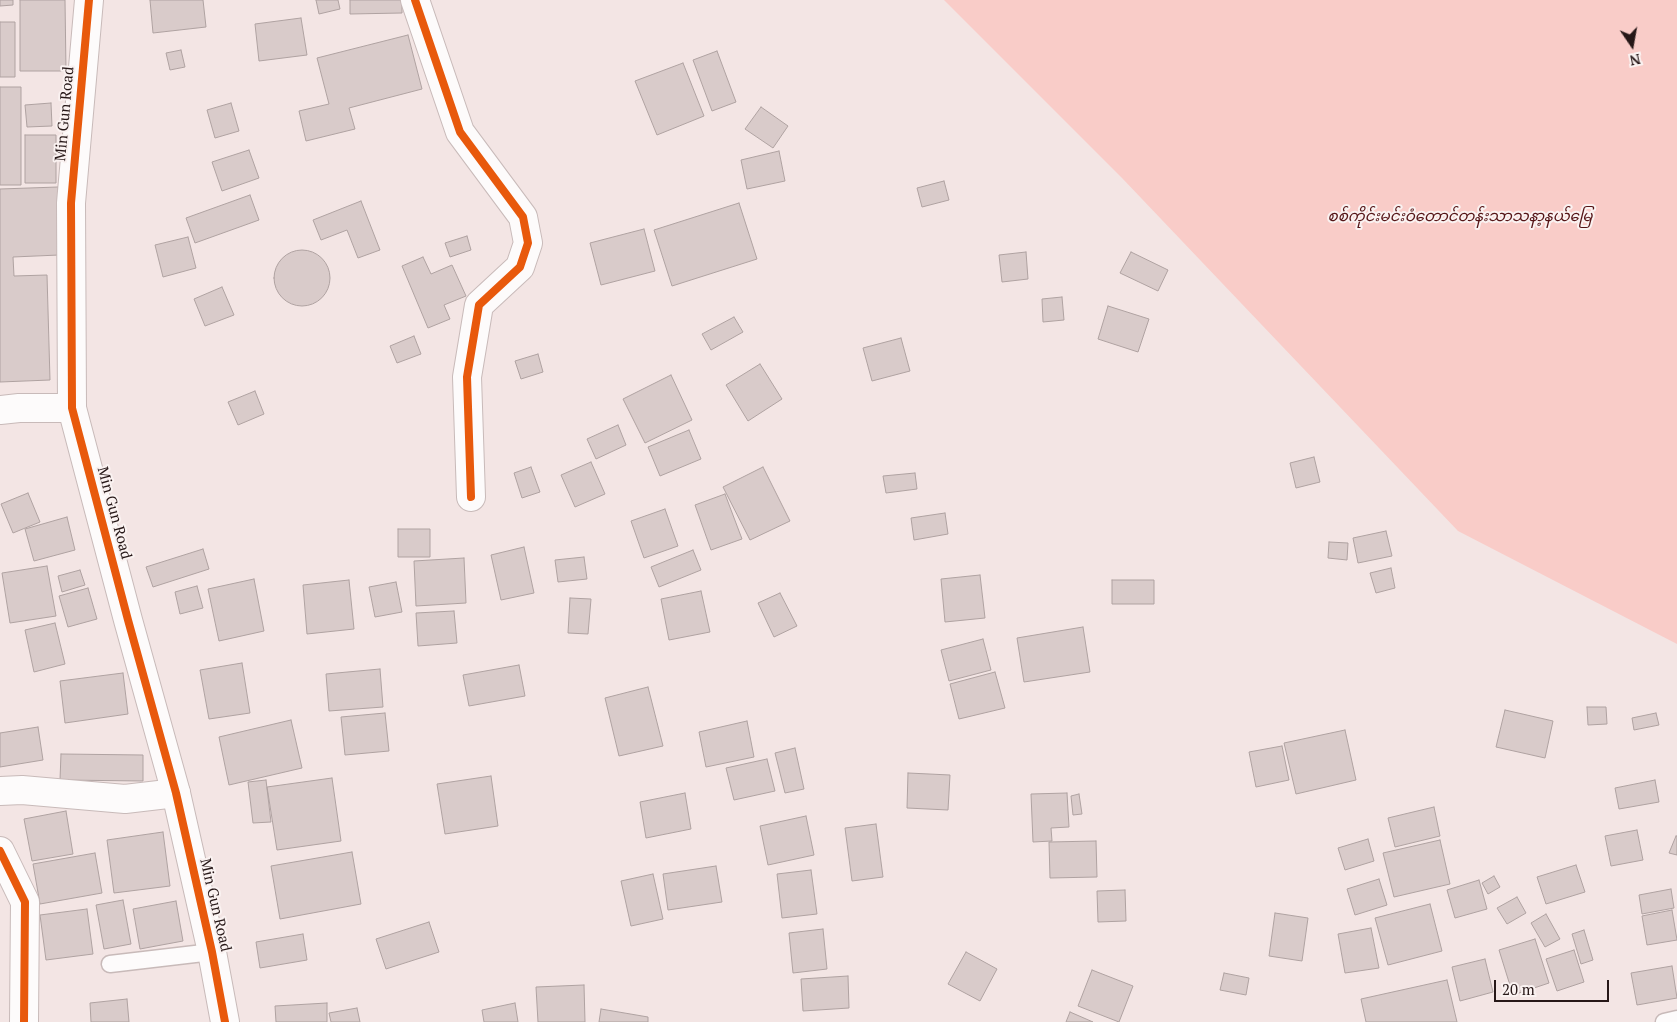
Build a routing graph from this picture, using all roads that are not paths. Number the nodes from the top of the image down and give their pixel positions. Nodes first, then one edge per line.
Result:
1 (89, 0) edge
2 (415, 0) edge
3 (72, 408) junction
4 (0, 410) edge
5 (471, 497) dead end
6 (0, 792) edge
7 (176, 793) junction
8 (0, 851) edge
9 (212, 952) junction
10 (110, 964) dead end
11 (1677, 1018) edge
12 (24, 1022) edge
13 (224, 1022) edge
14 (1664, 1022) edge

1 - 3 street, Min Gun Road
2 - 5 street
3 - 4 street
3 - 7 street, Min Gun Road
6 - 7 street
7 - 9 street, Min Gun Road
8 - 12 street
9 - 10 lane
9 - 13 street, Min Gun Road
11 - 14 lane

